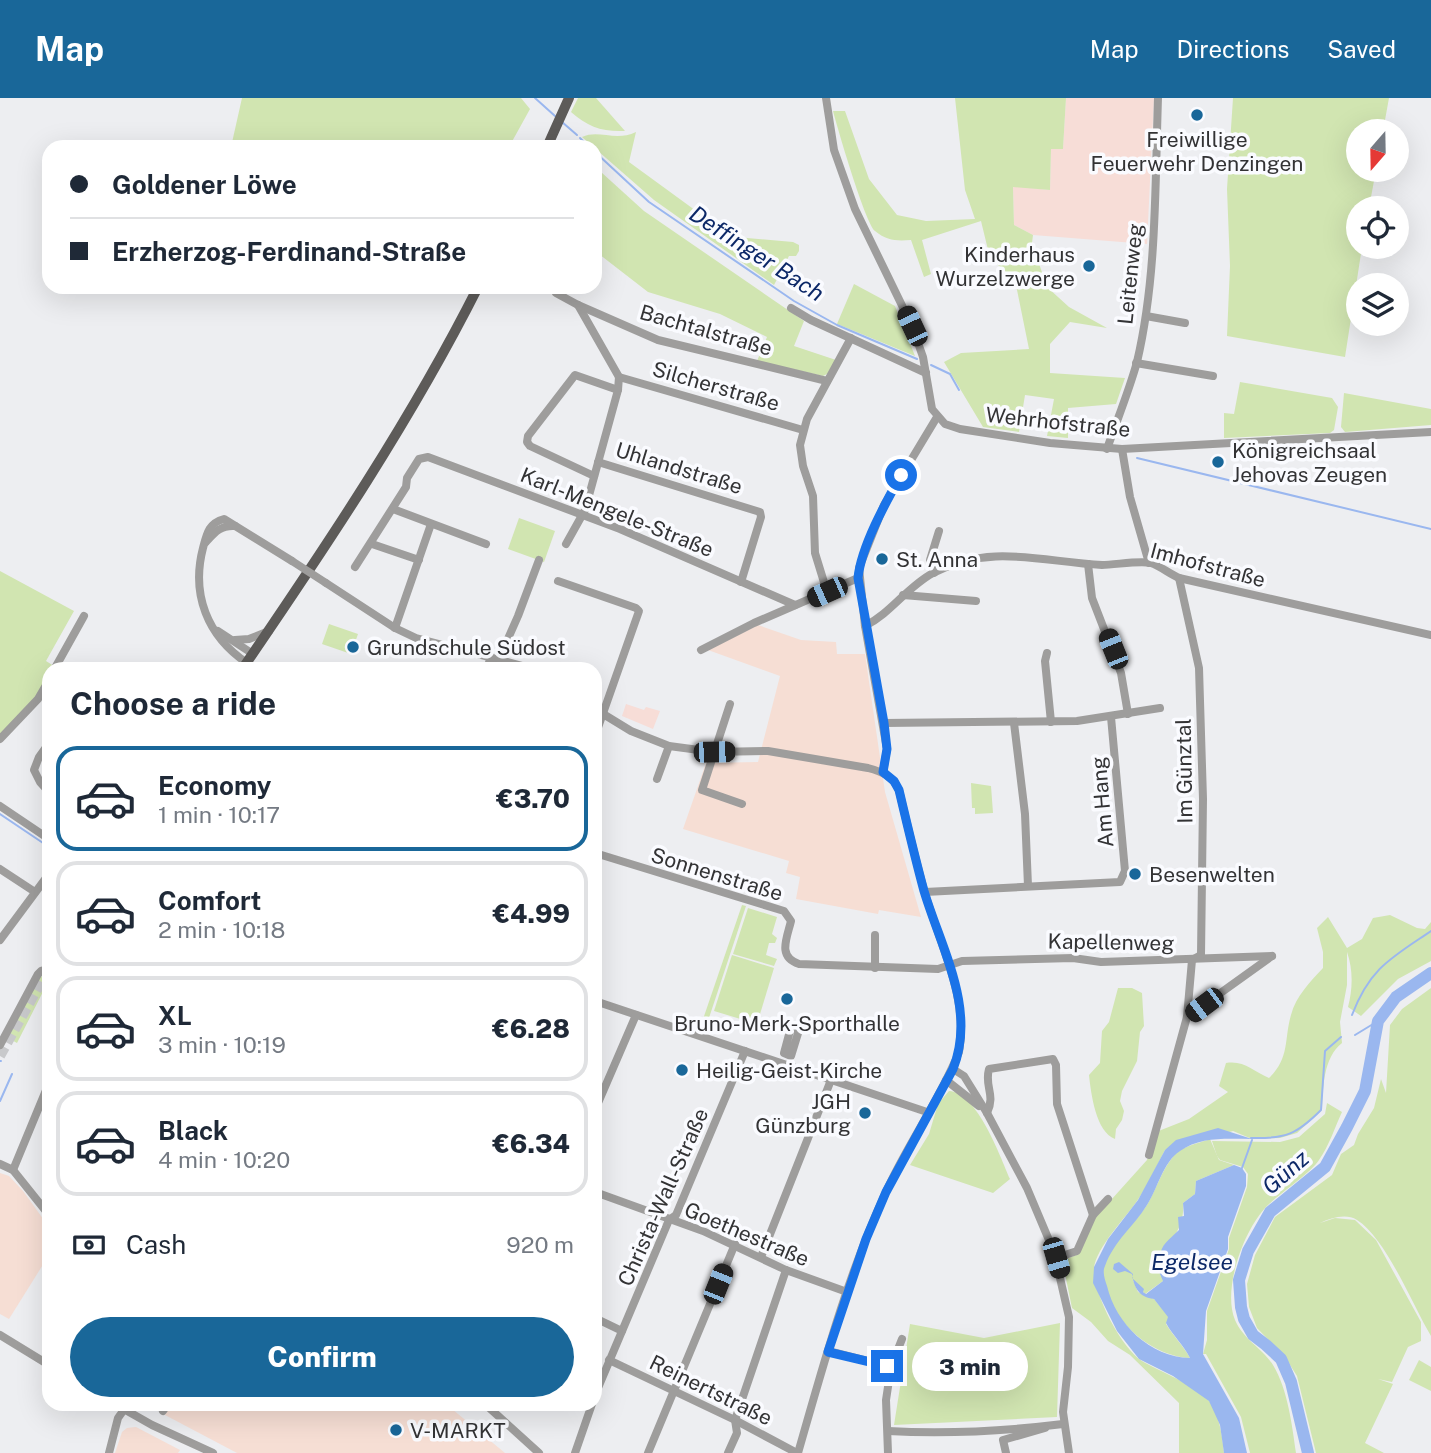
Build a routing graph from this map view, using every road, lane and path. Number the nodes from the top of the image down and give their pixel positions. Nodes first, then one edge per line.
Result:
1 (569, 98) edge
2 (826, 98) edge
3 (1158, 98) edge
4 (550, 140) edge
5 (474, 294) edge
6 (558, 294) edge
7 (578, 305) junction
8 (791, 308) dead end
9 (1146, 316) junction
10 (1185, 323) dead end
11 (851, 338) junction
12 (1136, 363) junction
13 (926, 371) junction
14 (1213, 376) dead end
15 (619, 377) junction
16 (827, 381) junction
17 (618, 390) junction
18 (937, 417) junction
19 (803, 430) junction
20 (1431, 432) edge
21 (1107, 449) junction
22 (1122, 449) junction
23 (598, 461) junction
24 (594, 476) junction
25 (393, 509) junction
26 (583, 514) junction
27 (431, 524) junction
28 (235, 526) junction
29 (939, 531) dead end
30 (372, 544) junction
31 (486, 544) dead end
32 (566, 544) dead end
33 (204, 545) junction
34 (419, 560) junction
35 (539, 560) dead end
36 (1149, 563) junction
37 (1088, 564) junction
38 (355, 568) dead end
39 (934, 573) junction
40 (858, 578) junction
41 (1179, 578) junction
42 (558, 581) dead end
43 (741, 582) junction
44 (827, 592) junction
45 (903, 596) junction
46 (976, 601) dead end
47 (794, 606) junction
48 (83, 616) dead end
49 (865, 626) junction
50 (395, 628) junction
51 (216, 629) junction
52 (268, 631) junction
53 (1431, 635) edge
54 (234, 640) junction
55 (701, 650) dead end
56 (1047, 653) dead end
57 (495, 658) junction
58 (58, 662) edge
59 (248, 662) edge
60 (492, 662) edge
61 (509, 662) edge
62 (42, 692) edge
63 (730, 704) dead end
64 (1160, 708) dead end
65 (1128, 713) junction
66 (603, 715) joint
67 (1111, 717) junction
68 (1051, 722) junction
69 (884, 723) junction
70 (1014, 723) junction
71 (0, 739) edge
72 (669, 746) junction
73 (42, 752) edge
74 (714, 752) junction
75 (883, 772) junction
76 (657, 779) dead end
77 (42, 784) edge
78 (742, 804) dead end
79 (0, 806) edge
80 (42, 834) edge
81 (602, 855) edge
82 (0, 869) edge
83 (42, 882) edge
84 (1028, 886) junction
85 (34, 891) junction
86 (925, 892) junction
87 (875, 936) dead end
88 (0, 940) edge
89 (1192, 960) junction
90 (949, 964) junction
91 (875, 968) junction
92 (42, 975) edge
93 (602, 1003) edge
94 (636, 1015) junction
95 (1188, 1017) junction
96 (0, 1045) edge
97 (745, 1051) junction
98 (953, 1069) junction
99 (831, 1080) junction
100 (946, 1080) junction
101 (602, 1094) edge
102 (42, 1100) edge
103 (928, 1112) junction
104 (987, 1113) junction
105 (1149, 1155) dead end
106 (0, 1164) edge
107 (13, 1170) junction
108 (602, 1195) edge
109 (1108, 1199) dead end
110 (42, 1206) edge
111 (1093, 1215) junction
112 (669, 1220) junction
113 (735, 1244) junction
114 (761, 1257) junction
115 (1056, 1258) junction
116 (786, 1270) junction
117 (847, 1292) junction
118 (602, 1321) edge
119 (622, 1331) junction
120 (0, 1335) edge
121 (901, 1339) dead end
122 (828, 1352) junction
123 (609, 1360) junction
124 (42, 1361) edge
125 (891, 1367) junction
126 (602, 1378) edge
127 (673, 1391) junction
128 (123, 1411) edge
129 (133, 1411) edge
130 (493, 1411) edge
131 (590, 1411) edge
132 (735, 1420) junction
133 (1063, 1424) junction
134 (1049, 1425) junction
135 (887, 1431) junction
136 (109, 1453) edge
137 (213, 1453) edge
138 (539, 1453) edge
139 (575, 1453) edge
140 (648, 1453) edge
141 (728, 1453) edge
142 (798, 1453) edge
143 (888, 1453) edge
144 (1006, 1453) edge
145 (1069, 1453) edge

1 - 4 main road
2 - 13 street
3 - 9 street, Leitenweg
5 - 52 main road
6 - 7 street, Bachtalstraße
7 - 15 street
7 - 16 street, Bachtalstraße
8 - 11 street
9 - 10 street
9 - 12 street, Leitenweg
11 - 13 street
11 - 16 street
12 - 14 street
12 - 21 street, Leitenweg
13 - 18 street
15 - 17 street
15 - 19 street, Silcherstraße
16 - 19 street
17 - 23 street
17 - 24 street
18 - 21 street, Wehrhofstraße
18 - 40 street
19 - 44 street
20 - 22 street, Wehrhofstraße
21 - 22 street, Wehrhofstraße
22 - 36 street
23 - 24 street
23 - 43 street, Uhlandstraße
24 - 26 street
25 - 26 street, Karl-Mengele-Straße
25 - 27 street
25 - 30 street
26 - 32 street
26 - 43 street, Karl-Mengele-Straße
27 - 31 street
27 - 34 street
28 - 33 street
28 - 33 street
28 - 50 street, bridge
29 - 39 street
30 - 34 street
30 - 38 street
33 - 51 street
34 - 50 street
35 - 57 street
36 - 37 street, Imhofstraße
36 - 41 street, Imhofstraße
37 - 39 street, Imhofstraße
37 - 65 street
39 - 45 street, Imhofstraße
40 - 44 street
40 - 49 street
41 - 53 street, Imhofstraße
41 - 89 street, Im Günztal
42 - 66 street
43 - 47 street, Karl-Mengele-Straße
44 - 47 street
45 - 46 street
45 - 49 street, Imhofstraße
47 - 55 street
48 - 58 street
49 - 69 street
50 - 57 street
51 - 54 street
51 - 59 street
52 - 54 street
52 - 59 main road
54 - 59 street
56 - 68 street
57 - 60 street
57 - 61 street
62 - 71 street
63 - 74 street
64 - 65 street
65 - 67 street
66 - 72 street
67 - 68 street
67 - 84 street, Am Hang
68 - 70 street
69 - 70 street
69 - 75 street
70 - 84 street
72 - 74 street
72 - 76 street
73 - 77 street
74 - 75 street
74 - 78 street
75 - 86 street
79 - 80 street
81 - 91 street, Sonnenstraße
82 - 85 street
83 - 85 street
84 - 86 street
85 - 88 street
86 - 90 street
87 - 91 street
89 - 90 street, Kapellenweg
89 - 95 street
89 - 95 street, Kapellenweg
90 - 91 street, Sonnenstraße
90 - 98 street
92 - 96 street
93 - 94 street
94 - 97 street
94 - 101 street
95 - 105 street
97 - 99 street
97 - 112 street, Christa-Wall-Straße
98 - 100 street
98 - 104 street
99 - 103 street
99 - 114 street
100 - 103 street
100 - 104 street
102 - 107 street
103 - 117 street
104 - 111 street
104 - 115 street
106 - 107 street
107 - 110 street
108 - 112 street, Goethestraße
109 - 111 street
111 - 115 street
112 - 113 street, Goethestraße
112 - 119 street, Christa-Wall-Straße
113 - 114 street, Goethestraße
113 - 127 street
114 - 116 street, Goethestraße
115 - 133 street
116 - 117 street, Goethestraße
116 - 132 street
117 - 122 street
118 - 119 street
119 - 123 street, Christa-Wall-Straße
120 - 124 street
121 - 125 street
122 - 125 street
122 - 142 street
123 - 126 street, Christa-Wall-Straße
123 - 127 street, Reinertstraße
125 - 135 street
127 - 132 street, Reinertstraße
127 - 140 street
128 - 136 street
129 - 137 street
130 - 138 street
131 - 139 street
132 - 141 street
132 - 142 street, Reinertstraße
133 - 134 street
133 - 145 street
134 - 135 street
134 - 144 street
135 - 143 street

